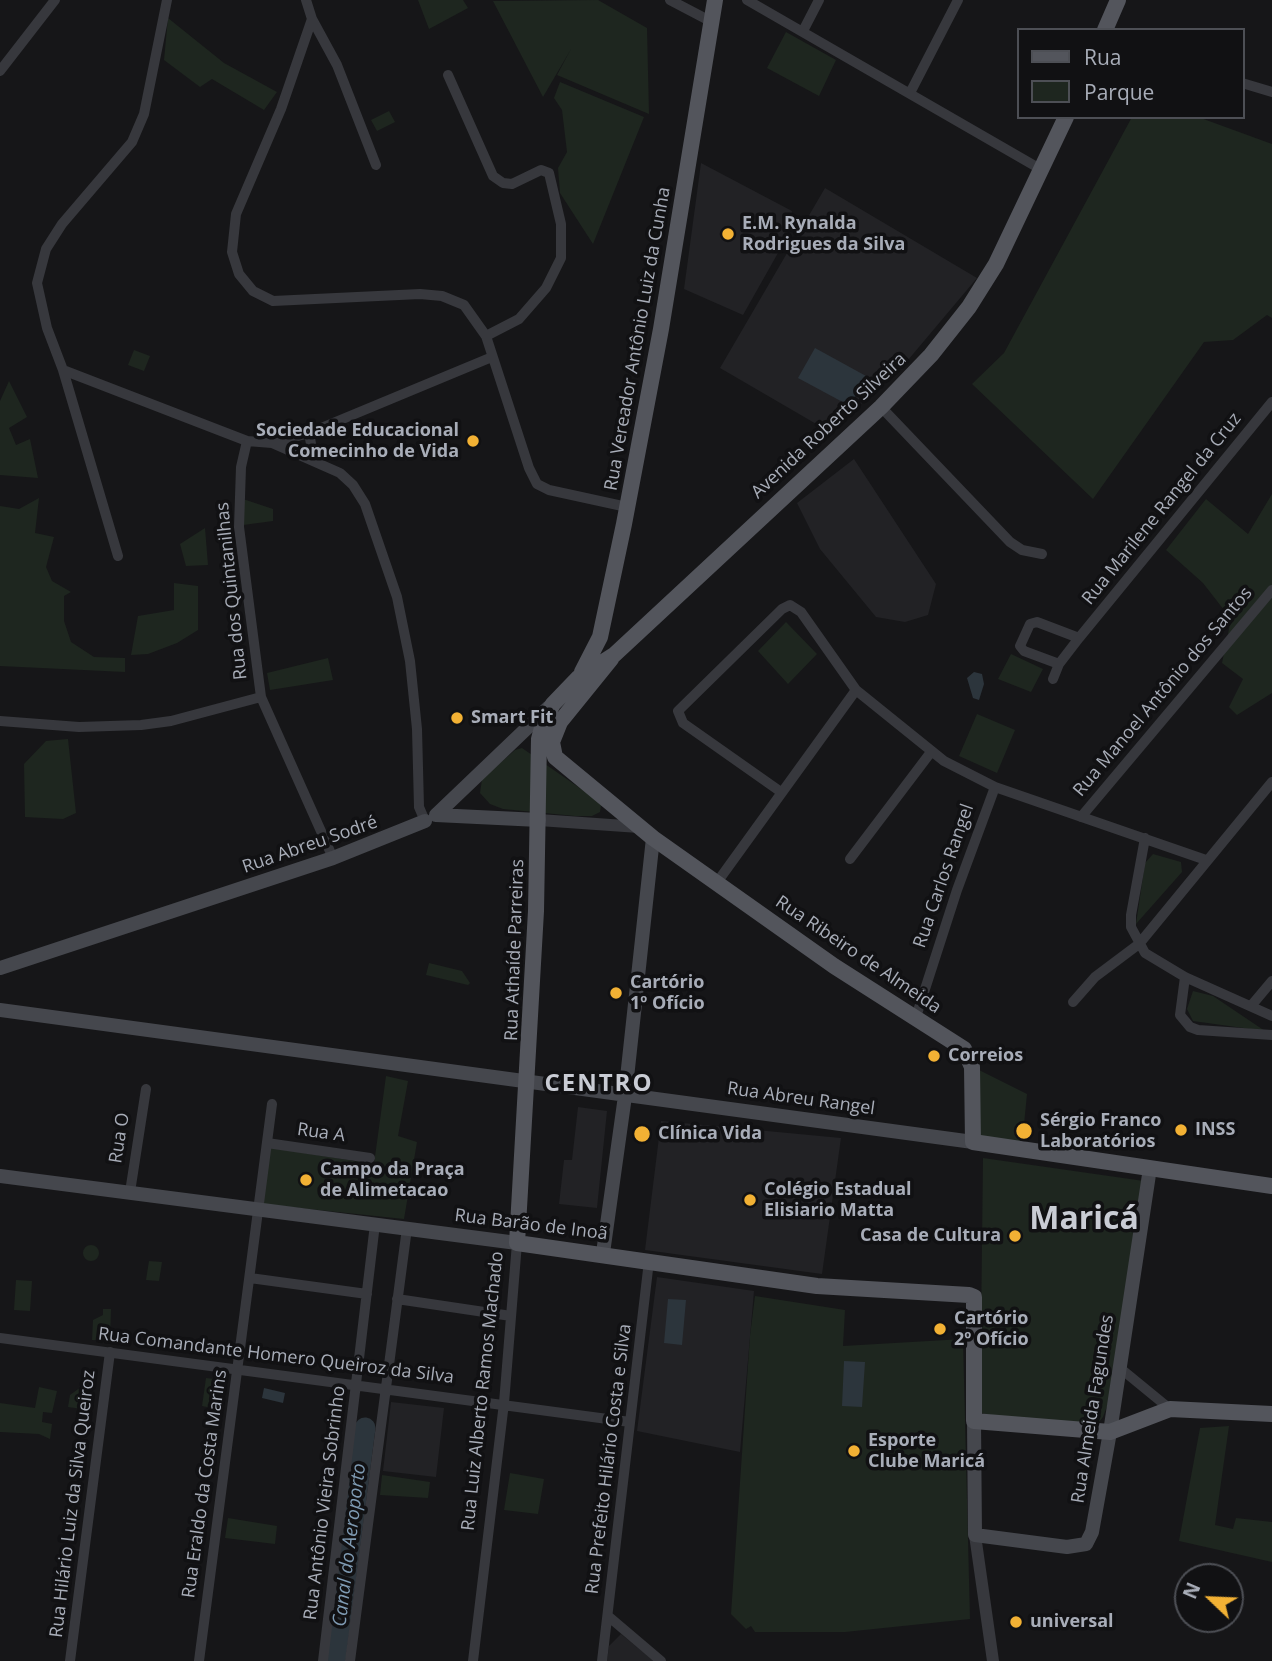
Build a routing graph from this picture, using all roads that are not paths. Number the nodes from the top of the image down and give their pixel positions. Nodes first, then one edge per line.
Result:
1 (55, 0) edge
2 (167, 0) edge
3 (306, 0) edge
4 (670, 0) edge
5 (715, 0) edge
6 (747, 0) edge
7 (819, 0) edge
8 (958, 0) edge
9 (1118, 0) edge
10 (312, 19) junction
11 (712, 22) junction
12 (1106, 28) edge
13 (803, 31) junction
14 (0, 71) edge
15 (448, 75) dead end
16 (1244, 84) edge
17 (1272, 92) edge
18 (910, 93) junction
19 (1065, 119) edge
20 (376, 165) dead end
21 (1042, 170) junction
22 (486, 336) junction
23 (492, 357) junction
24 (63, 370) junction
25 (1272, 402) edge
26 (881, 407) junction
27 (309, 433) junction
28 (247, 441) junction
29 (272, 443) junction
30 (314, 460) junction
31 (627, 507) junction
32 (1042, 554) dead end
33 (118, 556) dead end
34 (1272, 590) edge
35 (1079, 638) junction
36 (614, 655) junction
37 (1059, 664) junction
38 (578, 678) junction
39 (1053, 679) dead end
40 (856, 690) junction
41 (261, 697) junction
42 (553, 704) junction
43 (0, 721) edge
44 (931, 752) junction
45 (565, 768) joint
46 (1272, 782) edge
47 (995, 788) junction
48 (780, 792) junction
49 (1082, 817) junction
50 (430, 818) junction
51 (539, 820) junction
52 (639, 827) junction
53 (653, 838) junction
54 (1145, 838) junction
55 (333, 858) junction
56 (850, 859) dead end
57 (1206, 860) junction
58 (718, 881) junction
59 (1139, 944) junction
60 (0, 968) edge
61 (1185, 977) junction
62 (1272, 981) edge
63 (1073, 1002) dead end
64 (1251, 1006) junction
65 (0, 1010) edge
66 (1272, 1016) edge
67 (916, 1017) junction
68 (1272, 1035) edge
69 (528, 1082) junction
70 (146, 1088) dead end
71 (625, 1096) junction
72 (272, 1104) dead end
73 (972, 1142) junction
74 (267, 1143) junction
75 (370, 1158) dead end
76 (1150, 1168) junction
77 (0, 1176) edge
78 (1272, 1186) edge
79 (130, 1192) junction
80 (259, 1210) junction
81 (375, 1224) junction
82 (407, 1228) junction
83 (517, 1243) junction
84 (603, 1253) junction
85 (649, 1261) junction
86 (250, 1278) junction
87 (367, 1294) junction
88 (397, 1299) junction
89 (511, 1316) junction
90 (0, 1338) edge
91 (110, 1352) junction
92 (1120, 1368) junction
93 (238, 1369) junction
94 (357, 1385) junction
95 (384, 1389) junction
96 (504, 1403) junction
97 (1170, 1409) junction
98 (1272, 1414) edge
99 (974, 1421) junction
100 (631, 1422) junction
101 (1110, 1432) junction
102 (975, 1535) junction
103 (608, 1616) junction
104 (70, 1661) edge
105 (199, 1661) edge
106 (323, 1661) edge
107 (350, 1661) edge
108 (473, 1661) edge
109 (602, 1661) edge
110 (661, 1661) edge
111 (993, 1661) edge

1 - 14 street
2 - 24 street
3 - 10 street
4 - 11 street
5 - 11 main road, Rua Vereador Antônio Luiz da Cunha
6 - 13 street
7 - 13 street
8 - 18 street
9 - 12 main road
10 - 20 street
10 - 22 street
11 - 31 main road, Rua Vereador Antônio Luiz da Cunha
13 - 18 street
15 - 22 street
16 - 17 street
18 - 21 street
19 - 21 main road, Avenida Roberto Silveira
21 - 26 main road, Avenida Roberto Silveira
22 - 23 street
23 - 27 street
23 - 31 street
24 - 28 street
24 - 33 street
25 - 35 street, Rua Marilene Rangel da Cruz
26 - 32 street
26 - 36 main road, Avenida Roberto Silveira
27 - 29 street
27 - 30 street
28 - 29 street
28 - 41 street, Rua dos Quintanilhas
29 - 30 street
30 - 50 street
31 - 38 main road, Rua Vereador Antônio Luiz da Cunha
34 - 49 street, Rua Manoel Antônio dos Santos
35 - 37 street, Rua Marilene Rangel da Cruz
35 - 37 street
36 - 38 main road, Avenida Roberto Silveira
36 - 45 main road, Avenida Roberto Silveira
37 - 39 street, Rua Marilene Rangel da Cruz
38 - 42 main road, Avenida Roberto Silveira
40 - 44 street
40 - 48 street
40 - 48 street
41 - 43 street, Rua dos Quintanilhas
41 - 55 street, Rua dos Quintanilhas
42 - 50 main road, Avenida Roberto Silveira
42 - 51 main road, Rua Athaíde Parreiras
44 - 47 street
44 - 56 street
45 - 52 main road, Rua Ribeiro de Almeida
46 - 57 street
47 - 49 street
47 - 67 street, Rua Carlos Rangel
48 - 58 street
49 - 54 street
50 - 51 main road, Rua Abreu Sodré
50 - 55 main road, Rua Abreu Sodré
51 - 52 street, Rua Abreu Sodré
51 - 69 main road, Rua Athaíde Parreiras
52 - 53 main road, Rua Ribeiro de Almeida
53 - 58 main road, Rua Ribeiro de Almeida
53 - 71 main road
54 - 57 street
54 - 59 street
55 - 60 main road, Rua Abreu Sodré
57 - 59 street
58 - 67 main road, Rua Ribeiro de Almeida
59 - 61 street
59 - 63 street
61 - 64 street
61 - 68 street
62 - 64 street
64 - 66 street
65 - 69 main road, Rua Abreu Rangel
67 - 73 main road, Rua Ribeiro de Almeida
69 - 71 main road, Rua Abreu Rangel
69 - 83 main road, Rua Luiz Alberto Ramos Machado
70 - 79 street, Rua O
71 - 73 main road, Rua Abreu Rangel
71 - 84 main road
72 - 74 street, Rua Eraldo da Costa Marins
73 - 76 main road
74 - 75 street, Rua A
74 - 80 street, Rua Eraldo da Costa Marins
76 - 78 main road
76 - 92 main road, Rua Almeida Fagundes
77 - 79 main road, Rua Barão de Inoã
79 - 80 main road, Rua Barão de Inoã
80 - 81 main road, Rua Barão de Inoã
80 - 86 street, Rua Eraldo da Costa Marins
81 - 82 main road, Rua Barão de Inoã
81 - 87 street, Rua Antônio Vieira Sobrinho
82 - 83 main road, Rua Barão de Inoã
82 - 88 street
83 - 84 main road, Rua Barão de Inoã
83 - 89 street, Rua Luiz Alberto Ramos Machado
84 - 85 main road, Rua Barão de Inoã
85 - 99 main road, Rua Barão de Inoã
85 - 100 street, Rua Prefeito Hilário Costa e Silva
86 - 87 street
86 - 93 street, Rua Eraldo da Costa Marins
87 - 94 street, Rua Antônio Vieira Sobrinho
88 - 89 street
88 - 95 street
89 - 96 street, Rua Luiz Alberto Ramos Machado
90 - 91 street, Rua Comandante Homero Queiroz da Silva
91 - 93 street, Rua Comandante Homero Queiroz da Silva
91 - 104 street, Rua Hilário Luiz da Silva Queiroz
92 - 97 street
92 - 101 main road, Rua Almeida Fagundes
93 - 94 street, Rua Comandante Homero Queiroz da Silva
93 - 105 street, Rua Eraldo da Costa Marins
94 - 95 street, Rua Comandante Homero Queiroz da Silva
94 - 106 street, Rua Antônio Vieira Sobrinho
95 - 96 street, Rua Comandante Homero Queiroz da Silva
95 - 107 street
96 - 100 street, Rua Comandante Homero Queiroz da Silva
96 - 108 street, Rua Luiz Alberto Ramos Machado
97 - 98 main road
97 - 101 main road
99 - 101 main road
99 - 102 main road
100 - 103 street, Rua Prefeito Hilário Costa e Silva
101 - 102 main road, Rua Almeida Fagundes
102 - 111 street
103 - 109 street, Rua Prefeito Hilário Costa e Silva
103 - 110 street

